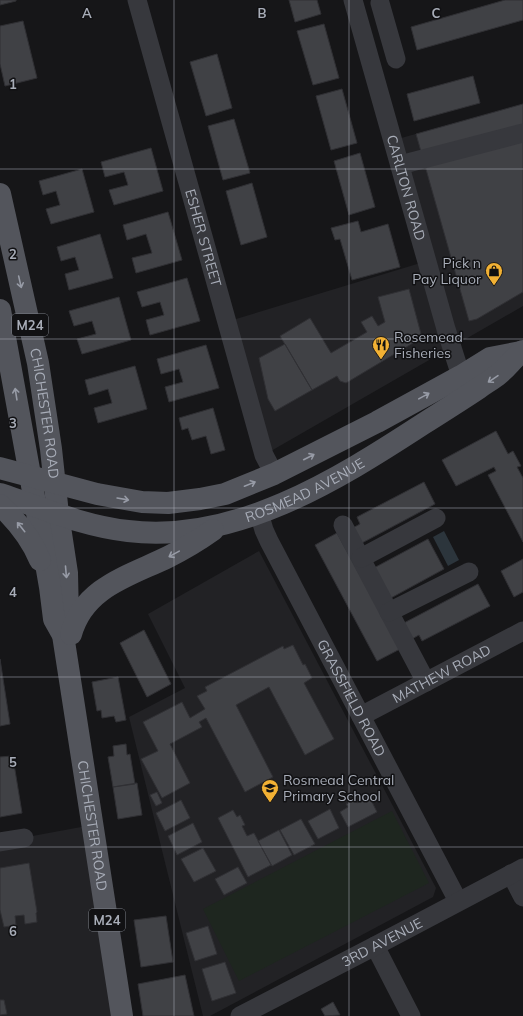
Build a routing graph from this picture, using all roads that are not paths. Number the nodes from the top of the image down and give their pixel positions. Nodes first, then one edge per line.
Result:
1 (137, 0) edge
2 (385, 1) edge
3 (354, 5) edge
4 (396, 59) dead end
5 (523, 133) edge
6 (400, 165) junction
7 (0, 194) edge
8 (0, 310) edge
9 (522, 352) edge
10 (461, 376) junction
11 (374, 455) junction
12 (0, 468) edge
13 (274, 474) junction
14 (30, 476) junction
15 (55, 483) junction
16 (0, 494) edge
17 (0, 505) edge
18 (36, 506) junction
19 (259, 513) junction
20 (58, 514) junction
21 (436, 518) dead end
22 (219, 526) junction
23 (343, 526) dead end
24 (361, 558) junction
25 (469, 572) dead end
26 (50, 587) junction
27 (389, 612) junction
28 (523, 631) edge
29 (64, 644) junction
30 (426, 682) junction
31 (361, 716) junction
32 (24, 838) dead end
33 (0, 842) edge
34 (517, 871) edge
35 (523, 897) edge
36 (458, 901) junction
37 (375, 946) junction
38 (122, 1016) edge
39 (240, 1016) edge
40 (412, 1016) edge

1 - 13 street, ESHER STREET
2 - 3 street
2 - 4 street
3 - 6 street, CARLTON ROAD
5 - 6 street
6 - 10 street, CARLTON ROAD
7 -> 15 main road, CHICHESTER ROAD / M24
14 -> 8 main road, CHICHESTER ROAD / M24
9 - 10 main road, ROSMEAD AVENUE
9 -> 11 main road, ROSMEAD AVENUE
13 -> 10 main road, ROSMEAD AVENUE
11 - 13 main road
11 - 19 main road, ROSMEAD AVENUE
12 - 14 main road, ROSMEAD AVENUE
15 -> 13 main road, ROSMEAD AVENUE
14 - 15 main road, ROSMEAD AVENUE
14 - 18 main road, CHICHESTER ROAD / M24
15 - 20 main road, CHICHESTER ROAD / M24
16 - 18 main road, ROSMEAD AVENUE
26 -> 17 main road
18 - 20 main road, ROSMEAD AVENUE
18 - 26 main road, CHICHESTER ROAD / M24
19 - 22 main road, ROSMEAD AVENUE
19 - 31 street, GRASSFIELD ROAD
20 - 22 main road, ROSMEAD AVENUE
20 -> 29 main road, CHICHESTER ROAD / M24
21 - 24 street
22 -> 29 main road
23 - 24 street
24 - 27 street
25 - 27 street
26 - 29 main road, CHICHESTER ROAD / M24
27 - 30 street
28 - 30 street, MATHEW ROAD
29 - 38 main road, CHICHESTER ROAD / M24
30 - 31 street, MATHEW ROAD
31 - 36 street, GRASSFIELD ROAD
32 - 33 street
34 - 35 street
34 - 36 street, 3RD AVENUE
36 - 37 street, 3RD AVENUE
37 - 39 street, 3RD AVENUE
37 - 40 street

